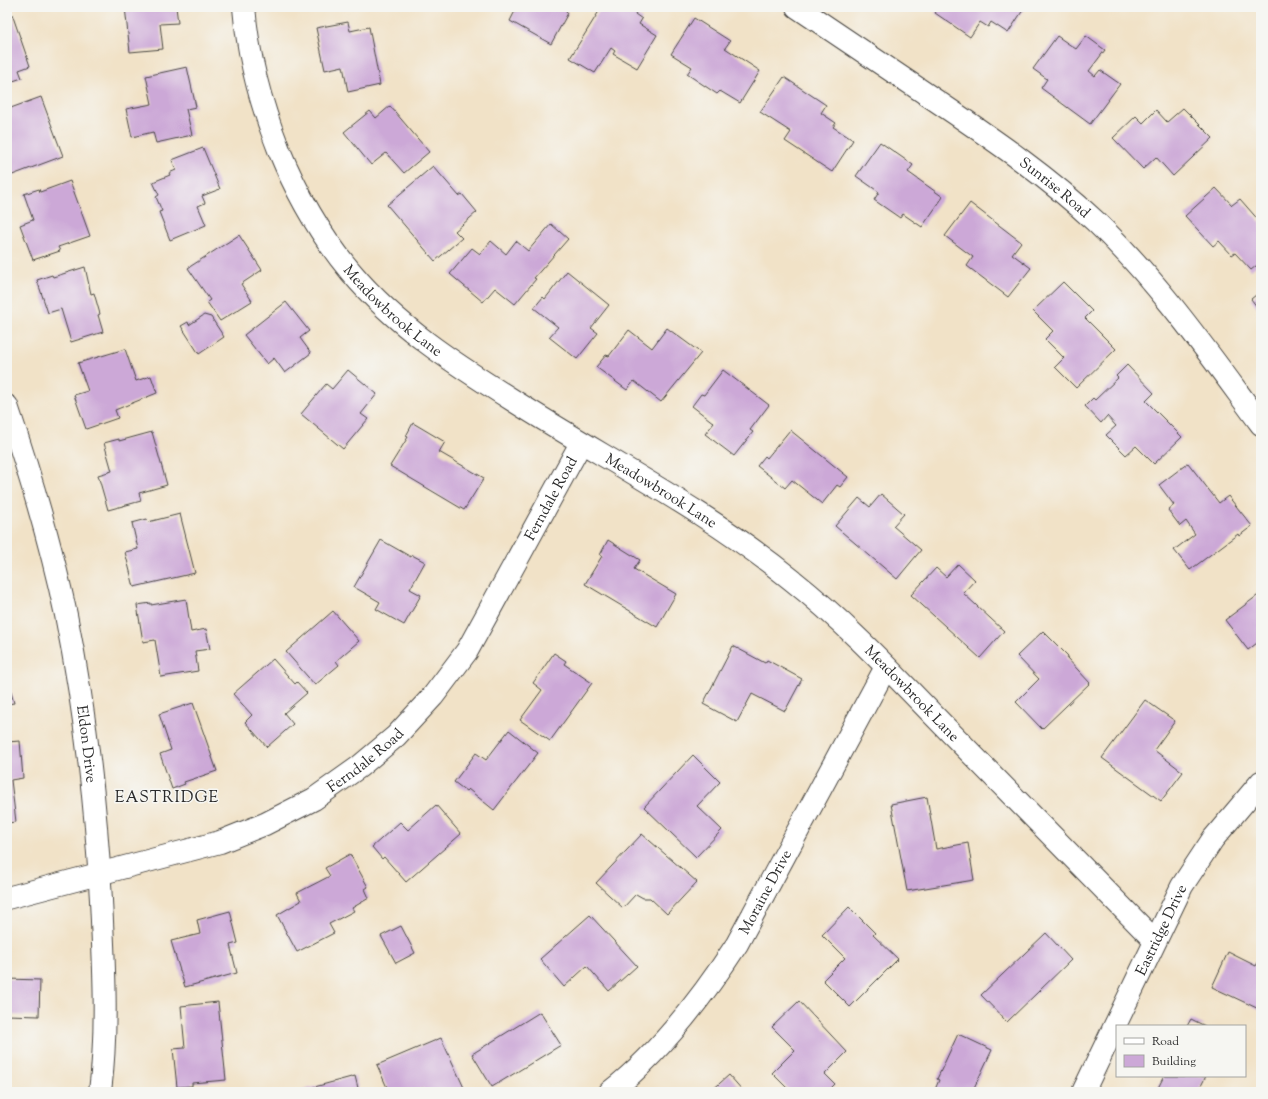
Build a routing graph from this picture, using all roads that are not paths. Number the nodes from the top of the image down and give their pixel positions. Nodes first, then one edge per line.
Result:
1 (244, 7) edge
2 (797, 7) edge
3 (7, 406) edge
4 (1261, 424) edge
5 (581, 443) junction
6 (886, 667) junction
7 (1261, 782) edge
8 (99, 874) junction
9 (7, 898) edge
10 (1155, 942) junction
11 (100, 1092) edge
12 (610, 1092) edge
13 (1083, 1092) edge

1 - 5 street, Meadowbrook Lane
2 - 4 street, Sunrise Road
3 - 8 street, Eldon Drive
5 - 6 street, Meadowbrook Lane
5 - 8 street, Ferndale Road
6 - 10 street, Meadowbrook Lane
6 - 12 street, Moraine Drive
7 - 10 street, Eastridge Drive
8 - 9 street, Ferndale Road
8 - 11 street, Eldon Drive
10 - 13 street, Eastridge Drive

